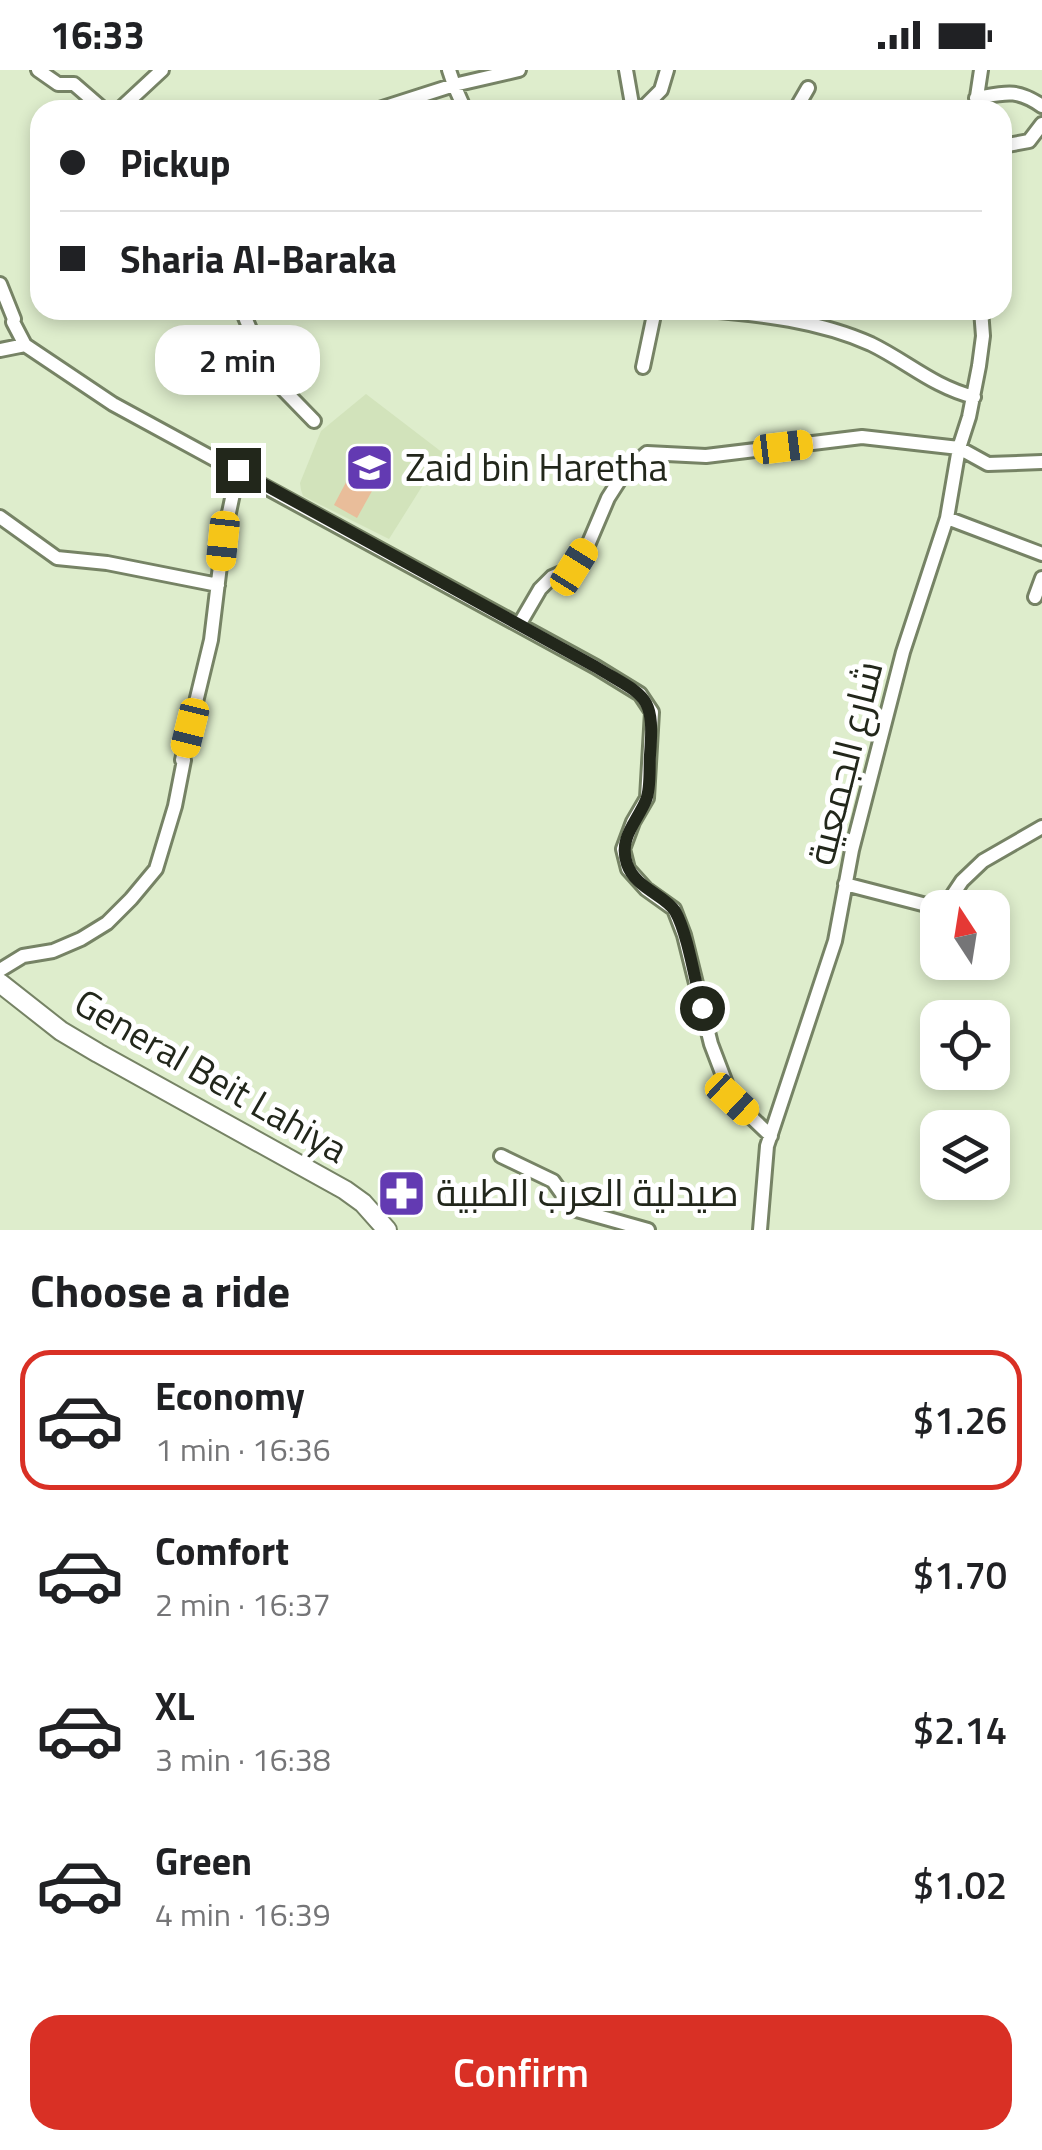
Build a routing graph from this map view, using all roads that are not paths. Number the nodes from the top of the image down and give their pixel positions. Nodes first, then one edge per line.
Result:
1 (38, 70) edge
2 (162, 70) edge
3 (450, 70) edge
4 (519, 70) edge
5 (626, 70) edge
6 (667, 70) edge
7 (981, 70) edge
8 (454, 85) junction
9 (808, 88) dead end
10 (92, 100) edge
11 (130, 100) edge
12 (407, 100) edge
13 (461, 100) edge
14 (630, 100) edge
15 (650, 100) edge
16 (800, 100) edge
17 (976, 100) edge
18 (986, 100) edge
19 (1042, 106) edge
20 (1042, 124) edge
21 (1012, 144) edge
22 (0, 284) edge
23 (246, 320) edge
24 (653, 320) edge
25 (786, 320) edge
26 (982, 320) edge
27 (25, 344) junction
28 (0, 350) edge
29 (643, 368) dead end
30 (974, 397) junction
31 (314, 421) dead end
32 (959, 448) junction
33 (1042, 462) edge
34 (238, 470) junction
35 (0, 517) edge
36 (947, 518) junction
37 (1042, 554) edge
38 (1042, 578) edge
39 (218, 585) junction
40 (1036, 597) dead end
41 (518, 625) junction
42 (1042, 827) edge
43 (845, 884) junction
44 (956, 890) edge
45 (920, 903) edge
46 (0, 970) edge
47 (0, 983) edge
48 (771, 1136) junction
49 (501, 1156) dead end
50 (388, 1230) edge
51 (648, 1230) edge
52 (760, 1230) edge

1 - 10 street
2 - 11 street
3 - 8 street
4 - 8 street
5 - 14 street
6 - 15 street
7 - 17 street
8 - 12 street
8 - 13 street
9 - 16 street
18 - 19 street
20 - 21 street
22 - 27 street
23 - 31 street
24 - 29 street
25 - 30 street
26 - 30 street, شارع الجمعية
27 - 28 street
27 - 34 street
30 - 32 street, شارع الجمعية
32 - 33 street
32 - 36 street, شارع الجمعية
32 - 41 street
34 - 39 street
34 - 41 street
35 - 39 street
36 - 37 street
36 - 43 street, شارع الجمعية
38 - 40 street
39 - 46 street
41 - 48 street
42 - 44 street
43 - 45 street
43 - 48 street, شارع الجمعية
47 - 50 main road, General Beit Lahiya
48 - 52 street, شارع الجمعية
49 - 51 street

